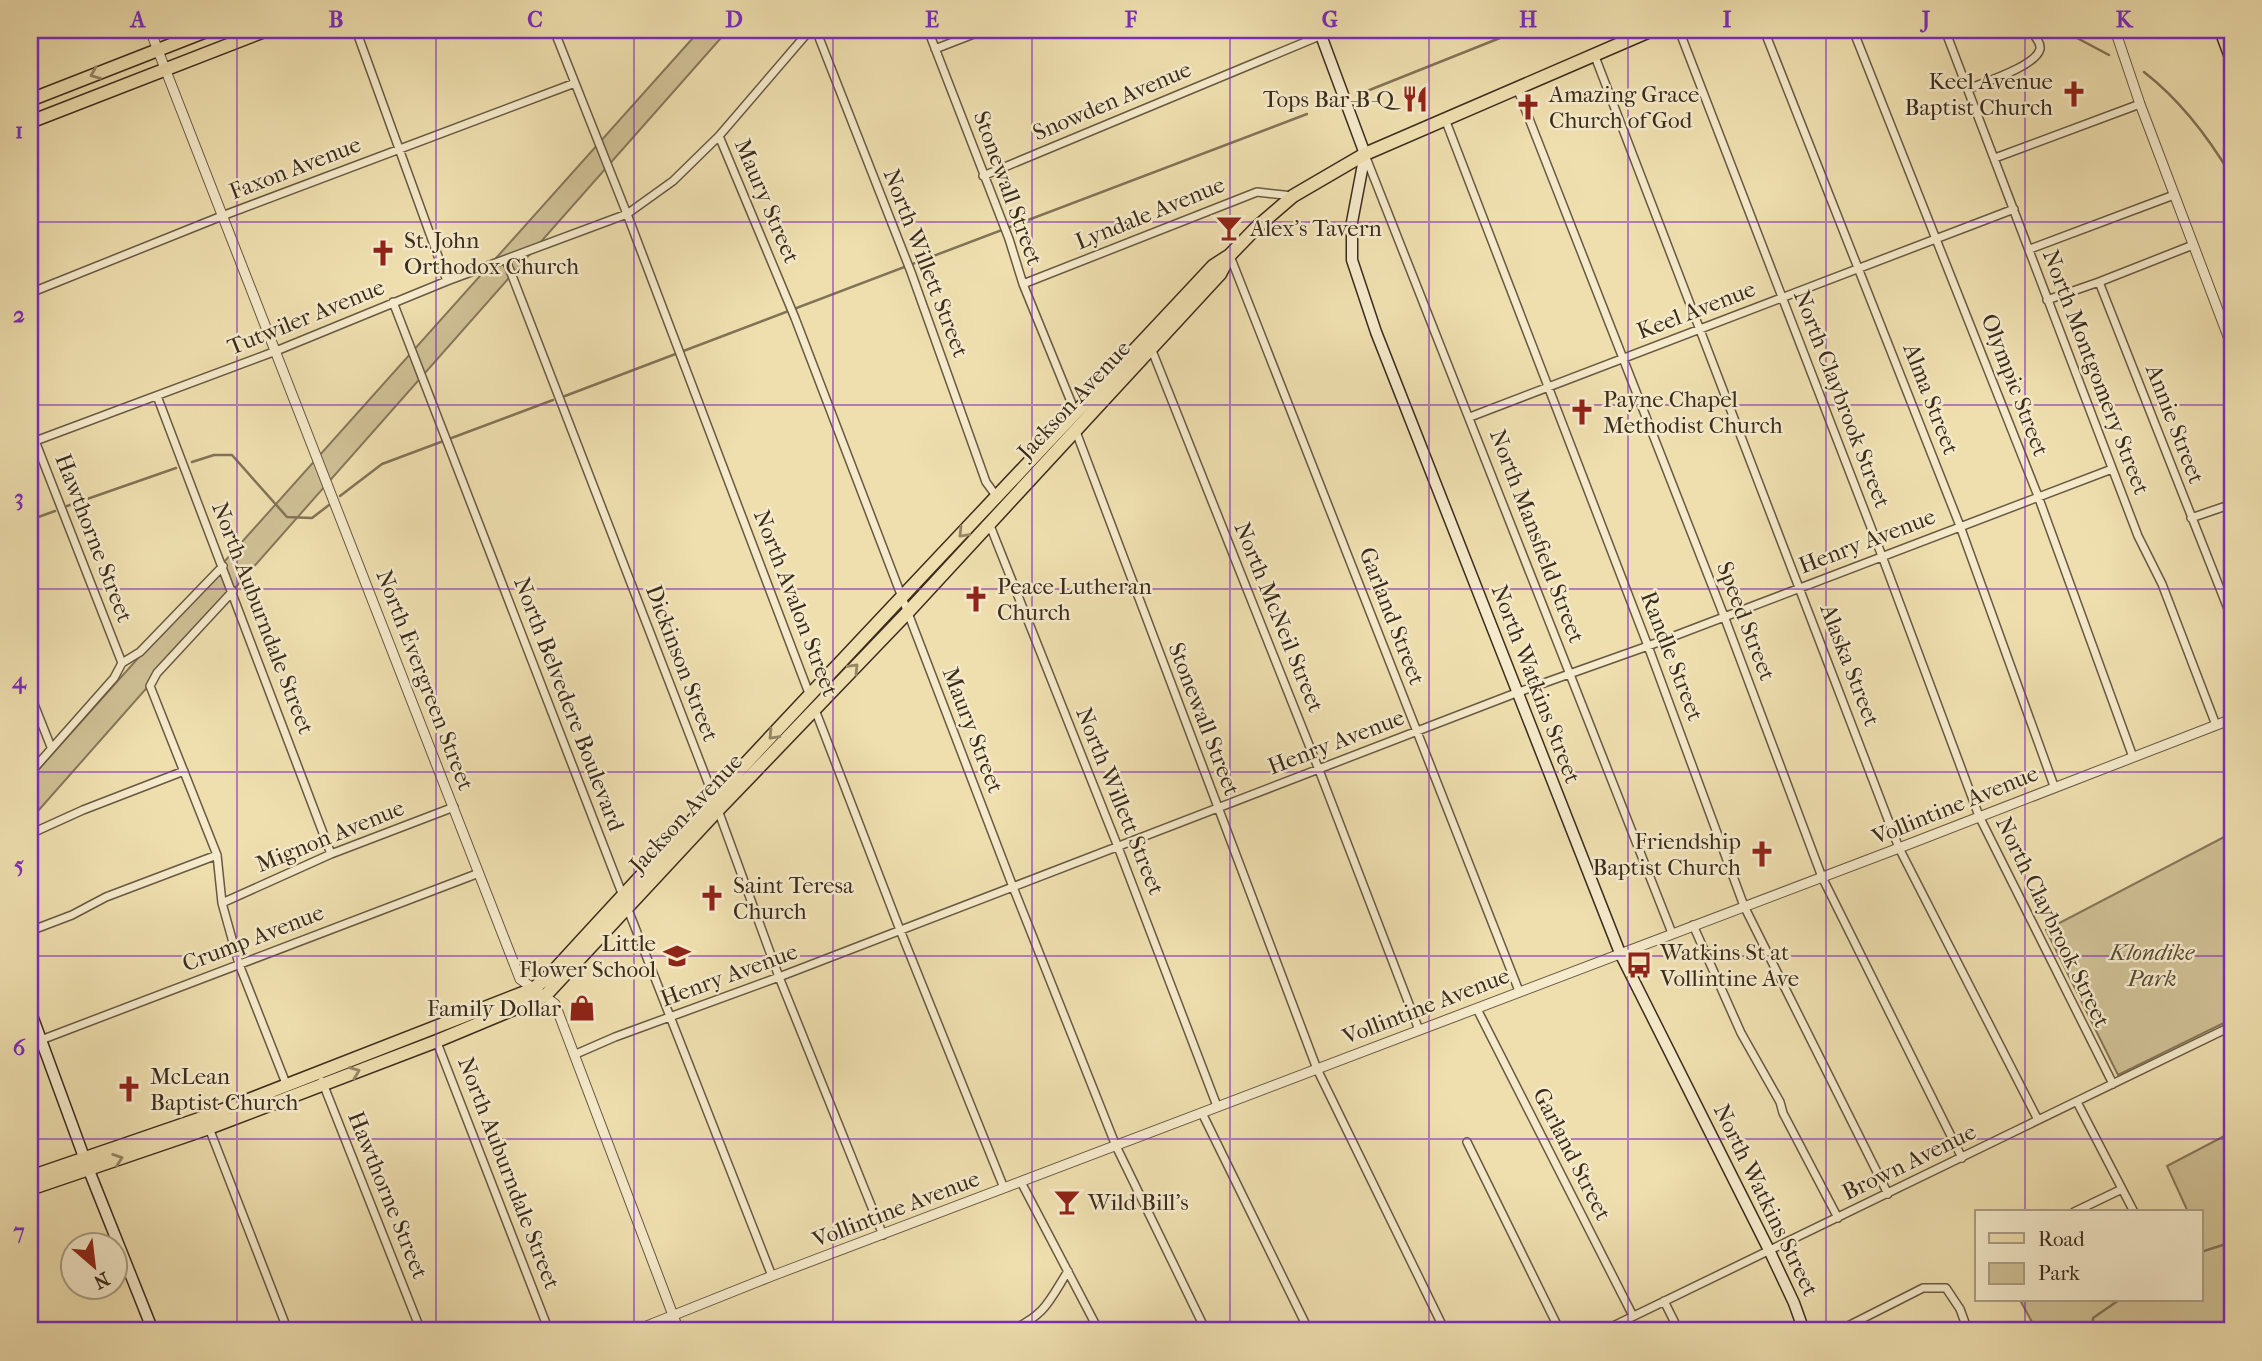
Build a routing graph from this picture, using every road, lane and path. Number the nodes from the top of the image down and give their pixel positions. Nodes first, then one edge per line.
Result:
1 (150, 30) edge
2 (209, 30) edge
3 (267, 30) edge
4 (356, 30) edge
5 (554, 30) edge
6 (810, 30) edge
7 (816, 30) edge
8 (947, 30) edge
9 (984, 30) edge
10 (1334, 30) edge
11 (1652, 30) edge
12 (1679, 30) edge
13 (1764, 30) edge
14 (1853, 30) edge
15 (1945, 30) edge
16 (2030, 30) edge
17 (2115, 30) edge
18 (2222, 30) edge
19 (1320, 32) edge
20 (929, 33) edge
21 (158, 49) junction
22 (935, 49) junction
23 (1594, 53) junction
24 (2232, 57) edge
25 (166, 68) junction
26 (575, 83) junction
27 (1517, 87) junction
28 (1968, 89) junction
29 (30, 100) edge
30 (2140, 104) junction
31 (1445, 119) junction
32 (30, 122) edge
33 (719, 136) junction
34 (399, 150) junction
35 (1365, 154) junction
36 (1995, 158) junction
37 (983, 176) junction
38 (2174, 195) junction
39 (1293, 196) junction
40 (2014, 209) junction
41 (627, 214) junction
42 (222, 216) junction
43 (1937, 238) junction
44 (2193, 245) junction
45 (2030, 249) junction
46 (1230, 255) junction
47 (506, 260) junction
48 (1859, 268) junction
49 (447, 281) junction
50 (2099, 282) junction
51 (1023, 284) junction
52 (30, 293) edge
53 (1782, 297) junction
54 (2047, 300) junction
55 (393, 302) junction
56 (1700, 329) junction
57 (1149, 343) junction
58 (2232, 347) edge
59 (276, 351) junction
60 (1624, 359) junction
61 (1549, 388) junction
62 (157, 396) junction
63 (1076, 412) junction
64 (1470, 417) junction
65 (30, 428) edge
66 (1075, 430) junction
67 (32, 442) edge
68 (2112, 468) junction
69 (2038, 496) junction
70 (1002, 501) junction
71 (2232, 504) edge
72 (987, 518) junction
73 (2191, 518) junction
74 (1960, 526) junction
75 (1882, 556) junction
76 (223, 566) junction
77 (1800, 588) junction
78 (233, 591) junction
79 (901, 597) junction
80 (907, 613) junction
81 (1724, 616) junction
82 (2232, 619) edge
83 (1648, 646) junction
84 (122, 663) junction
85 (1571, 674) junction
86 (1516, 693) junction
87 (30, 694) edge
88 (813, 702) junction
89 (2232, 719) edge
90 (2216, 725) junction
91 (1416, 731) junction
92 (51, 747) junction
93 (2133, 757) junction
94 (1319, 770) junction
95 (184, 771) junction
96 (30, 773) edge
97 (2054, 786) junction
98 (716, 804) junction
99 (454, 807) junction
100 (1217, 809) junction
101 (1979, 816) junction
102 (30, 834) edge
103 (1118, 847) junction
104 (1899, 848) junction
105 (331, 854) junction
106 (217, 855) junction
107 (479, 873) junction
108 (1822, 877) junction
109 (1013, 887) junction
110 (625, 901) junction
111 (222, 902) junction
112 (1744, 906) junction
113 (1693, 925) junction
114 (900, 930) junction
115 (30, 931) edge
116 (1672, 933) junction
117 (1620, 953) junction
118 (239, 964) junction
119 (779, 977) junction
120 (533, 989) junction
121 (1520, 991) junction
122 (545, 996) junction
123 (1477, 1009) junction
124 (30, 1010) edge
125 (671, 1017) junction
126 (33, 1026) edge
127 (2232, 1026) edge
128 (1419, 1030) junction
129 (435, 1035) junction
130 (41, 1040) junction
131 (576, 1054) junction
132 (1317, 1069) junction
133 (322, 1079) junction
134 (2113, 1084) junction
135 (289, 1091) junction
136 (2077, 1102) junction
137 (1217, 1106) junction
138 (1202, 1113) junction
139 (2038, 1120) junction
140 (207, 1123) junction
141 (1467, 1142) dead end
142 (1116, 1146) junction
143 (1962, 1158) junction
144 (86, 1163) junction
145 (30, 1177) edge
146 (1021, 1182) junction
147 (1004, 1188) junction
148 (30, 1189) edge
149 (2122, 1189) junction
150 (1888, 1194) junction
151 (2078, 1210) edge
152 (2133, 1210) edge
153 (1838, 1219) junction
154 (883, 1235) junction
155 (1770, 1252) junction
156 (1068, 1271) junction
157 (772, 1276) junction
158 (1664, 1301) junction
159 (672, 1315) junction
160 (1633, 1316) junction
161 (153, 1331) edge
162 (288, 1331) edge
163 (421, 1331) edge
164 (548, 1331) edge
165 (634, 1331) edge
166 (679, 1331) edge
167 (1010, 1331) edge
168 (1099, 1331) edge
169 (1206, 1331) edge
170 (1309, 1331) edge
171 (1446, 1331) edge
172 (1560, 1331) edge
173 (1603, 1331) edge
174 (1679, 1331) edge
175 (1804, 1331) edge
176 (1838, 1331) edge
177 (1968, 1331) edge

1 - 21 street, North Evergreen Street
2 - 21 main road
3 - 25 main road
4 - 34 street
5 - 26 street, North Avalon Street
6 - 33 street, Tutwiler Avenue
7 - 70 street, North Willett Street
8 - 20 street
9 - 22 street
10 - 19 street, Snowden Avenue
11 - 23 main road, Jackson Avenue
12 - 53 street, North Claybrook Street
13 - 48 street, Alma Street
14 - 43 street, Olympic Street
15 - 28 street, North Montgomery Street
16 - 28 street
17 - 30 street
18 - 24 highway
19 - 35 main road
19 - 37 street, Snowden Avenue
20 - 22 street, Stonewall Street
21 - 25 street, North Evergreen Street
21 -> 29 main road
22 - 37 street, Stonewall Street
23 - 27 main road, Jackson Avenue
23 - 56 street, Alaska Street
25 - 32 main road
25 - 42 street, North Evergreen Street
26 - 34 street, Faxon Avenue
26 - 41 street, North Avalon Street
27 - 31 main road, Jackson Avenue
27 - 60 street, Speed Street
28 - 36 street, North Montgomery Street
30 - 36 street
30 - 38 street
31 - 35 main road, Jackson Avenue
31 - 61 street, Randle Street
33 - 41 street, Tutwiler Avenue
33 - 79 street, Maury Street
34 - 42 street, Faxon Avenue
34 - 49 street
35 - 39 main road, Jackson Avenue
35 - 64 street, North Mansfield Street
35 - 86 main road, North Watkins Street
36 - 40 street, North Montgomery Street
37 - 51 street, Stonewall Street
38 - 44 street
38 - 45 street
39 - 46 main road, Jackson Avenue
39 - 51 street, Lyndale Avenue
40 - 43 street, Keel Avenue
40 - 45 street, North Montgomery Street
41 - 47 street, Tutwiler Avenue
41 - 88 street, North Avalon Street
42 - 52 street, Faxon Avenue
42 - 59 street, North Evergreen Street
43 - 48 street, Keel Avenue
43 - 69 street, Olympic Street
44 - 50 street
44 - 58 street
45 - 54 street, North Montgomery Street
46 - 57 main road, Jackson Avenue
46 - 91 street, Garland Street
47 - 49 street, Tutwiler Avenue
47 - 98 street, Dickinson Street
48 - 53 street, Keel Avenue
48 - 74 street, Alma Street
49 - 55 street, Tutwiler Avenue
50 - 54 street
50 - 73 street, Annie Street
51 - 63 street, Stonewall Street
53 - 56 street, Keel Avenue
53 - 75 street, North Claybrook Street
54 - 68 street, North Montgomery Street
55 - 59 street, Tutwiler Avenue
55 - 110 street, North Belvedere Boulevard
56 - 60 street, Keel Avenue
56 - 77 street, Alaska Street
57 - 63 main road, Jackson Avenue
57 - 66 main road, Jackson Avenue
57 - 94 street, North McNeil Street
59 - 62 street, Tutwiler Avenue
59 - 99 street, North Evergreen Street
60 - 61 street, Keel Avenue
60 - 81 street, Speed Street
61 - 64 street, Keel Avenue
61 - 83 street, Randle Street
62 - 67 street, Tutwiler Avenue
62 - 76 street, North Auburndale Street
63 - 66 street, Stonewall Street
63 - 70 main road, Jackson Avenue
64 - 85 street, North Mansfield Street
65 - 67 street, Hawthorne Street
66 - 70 main road, Jackson Avenue
66 - 100 street, Stonewall Street
67 - 84 street, Hawthorne Street
68 - 69 street, Henry Avenue
68 - 90 street, North Montgomery Street
69 - 74 street, Henry Avenue
69 - 93 street, Olympic Street
70 - 72 main road, Jackson Avenue
71 - 73 street
72 -> 79 main road, Jackson Avenue
72 - 80 main road, Jackson Avenue
72 - 103 street, North Willett Street
73 - 82 street, Annie Street
74 - 75 street, Henry Avenue
74 - 97 street, Alma Street
75 - 77 street, Henry Avenue
75 - 101 street, North Claybrook Street
76 - 78 street, North Auburndale Street
76 - 84 street
77 - 81 street, Henry Avenue
77 - 104 street, Alaska Street
78 - 95 street
78 - 105 street, North Auburndale Street
79 - 80 street, Maury Street
79 - 88 main road, Jackson Avenue
88 -> 80 main road, Jackson Avenue
80 - 109 street, Maury Street
81 - 83 street, Henry Avenue
81 - 108 street, Speed Street
83 - 85 street, Henry Avenue
83 - 112 street, Randle Street
84 - 92 street
85 - 86 street, Henry Avenue
85 - 116 street, North Mansfield Street
86 - 91 street, Henry Avenue
86 - 117 main road, North Watkins Street
87 - 92 street
88 - 98 main road, Jackson Avenue
88 - 114 street, North Avalon Street
89 - 90 street, Vollintine Avenue
90 - 93 street, Vollintine Avenue
91 - 94 street, Henry Avenue
91 - 121 street, Garland Street
92 - 96 street
93 - 97 street, Vollintine Avenue
94 - 100 street, Henry Avenue
94 - 128 street, North McNeil Street
95 - 102 street
95 - 106 street
97 - 101 street, Vollintine Avenue
98 - 110 main road, Jackson Avenue
98 - 119 street, Dickinson Street
99 - 105 street, Mignon Avenue
99 - 107 street, North Evergreen Street
100 - 103 street, Henry Avenue
100 - 132 street, Stonewall Street
101 - 104 street, Vollintine Avenue
101 - 134 street, North Claybrook Street
103 - 109 street, Henry Avenue
103 - 137 street, North Willett Street
104 - 108 street, Vollintine Avenue
104 - 139 street, Alaska Street
105 - 111 street, Mignon Avenue
106 - 111 street
106 - 115 street
107 - 118 street, Crump Avenue
107 - 120 street, North Evergreen Street
108 - 112 street, Vollintine Avenue
108 - 143 street, Speed Street
109 - 114 street, Henry Avenue
109 - 142 street, Maury Street
110 - 120 main road, Jackson Avenue
110 - 122 main road, Jackson Avenue
110 - 125 street, North Belvedere Boulevard
111 - 118 street
112 - 113 street, Vollintine Avenue
112 - 150 street, Randle Street
113 - 116 street, Vollintine Avenue
113 - 153 street
114 - 119 street, Henry Avenue
114 - 147 street, North Avalon Street
116 - 117 street, Vollintine Avenue
117 - 121 street, Vollintine Avenue
117 - 155 main road, North Watkins Street
118 - 130 street, Crump Avenue
118 - 135 street
119 - 125 street, Henry Avenue
119 - 154 street, Dickinson Street
120 - 122 street, North Evergreen Street
120 - 129 main road, Jackson Avenue
121 - 123 street, Vollintine Avenue
122 - 129 main road, Jackson Avenue
122 - 131 street, North Evergreen Street
123 - 128 street, Vollintine Avenue
123 - 160 street, Garland Street
124 - 126 main road
125 - 131 street, Henry Avenue
125 - 157 street, North Belvedere Boulevard
126 - 130 main road
127 - 134 street, Brown Avenue
128 - 132 street, Vollintine Avenue
129 - 133 main road, Jackson Avenue
129 - 164 street, North Auburndale Street
130 - 144 main road
131 - 159 street, North Evergreen Street
132 - 137 street, Vollintine Avenue
132 - 171 street, Stonewall Street
133 - 135 main road, Jackson Avenue
133 - 163 street, Hawthorne Street
134 - 136 street, Brown Avenue
135 - 140 main road, Jackson Avenue
136 - 139 street, Brown Avenue
136 - 149 street
137 - 138 street, Vollintine Avenue
138 - 142 street, Vollintine Avenue
138 - 170 street
139 - 143 street, Brown Avenue
140 - 144 main road, Jackson Avenue
140 - 162 street
141 - 172 street
142 - 146 street, Vollintine Avenue
142 - 169 street, Maury Street
143 - 150 street, Brown Avenue
144 - 145 main road, Jackson Avenue
144 - 148 main road, Jackson Avenue
144 - 161 main road
146 - 147 street, Vollintine Avenue
146 - 156 street
147 - 154 street, Vollintine Avenue
149 - 151 street
149 - 152 street
150 - 153 street, Brown Avenue
153 - 155 street, Brown Avenue
154 - 157 street, Vollintine Avenue
155 - 158 street, Brown Avenue
155 - 175 main road, North Watkins Street
156 - 167 street
156 - 168 street
157 - 159 street, Vollintine Avenue
158 - 160 street, Brown Avenue
158 - 174 street
159 - 165 street, Vollintine Avenue
159 - 166 street, North Evergreen Street
160 - 173 street, Brown Avenue
176 - 177 street

